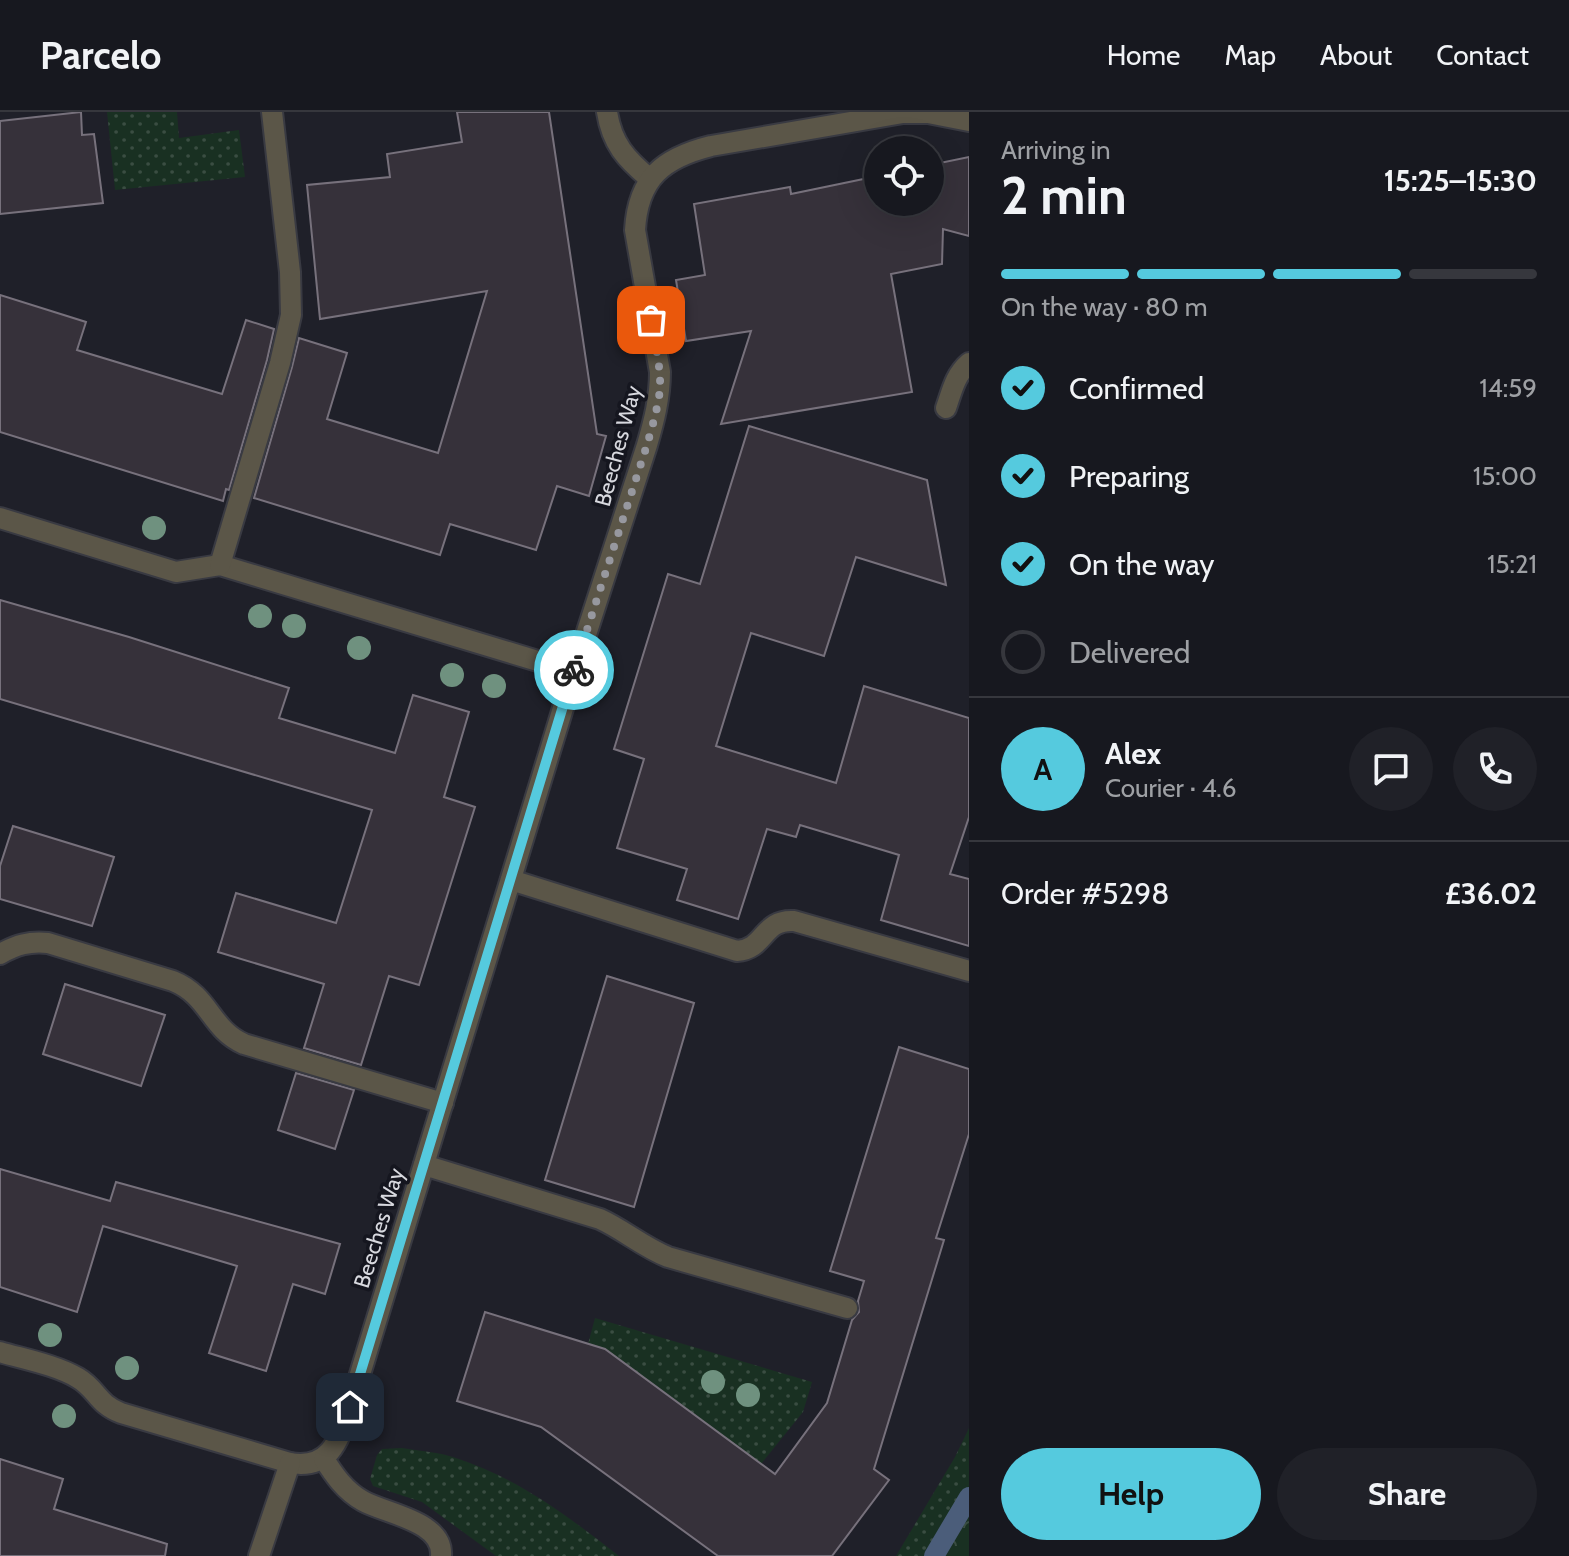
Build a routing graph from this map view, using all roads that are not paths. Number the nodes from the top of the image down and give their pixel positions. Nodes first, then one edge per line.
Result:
1 (272, 112) edge
2 (607, 112) edge
3 (969, 121) edge
4 (650, 179) junction
5 (969, 363) edge
6 (946, 408) dead end
7 (0, 518) edge
8 (220, 565) junction
9 (574, 672) junction
10 (511, 880) junction
11 (0, 954) edge
12 (969, 971) edge
13 (443, 1103) junction
14 (424, 1165) junction
15 (847, 1308) dead end
16 (0, 1352) edge
17 (324, 1459) junction
18 (290, 1463) junction
19 (259, 1556) edge
20 (441, 1556) edge

1 - 8 street
2 - 4 street
3 - 4 street
4 - 9 street, Beeches Way
5 - 6 street
7 - 8 street
8 - 9 street
9 - 10 street, Beeches Way
10 - 12 street
10 - 13 street, Beeches Way
11 - 13 street
13 - 14 street, Beeches Way
14 - 15 street
14 - 17 street, Beeches Way
16 - 18 street
17 - 18 street
17 - 20 street
18 - 19 street

